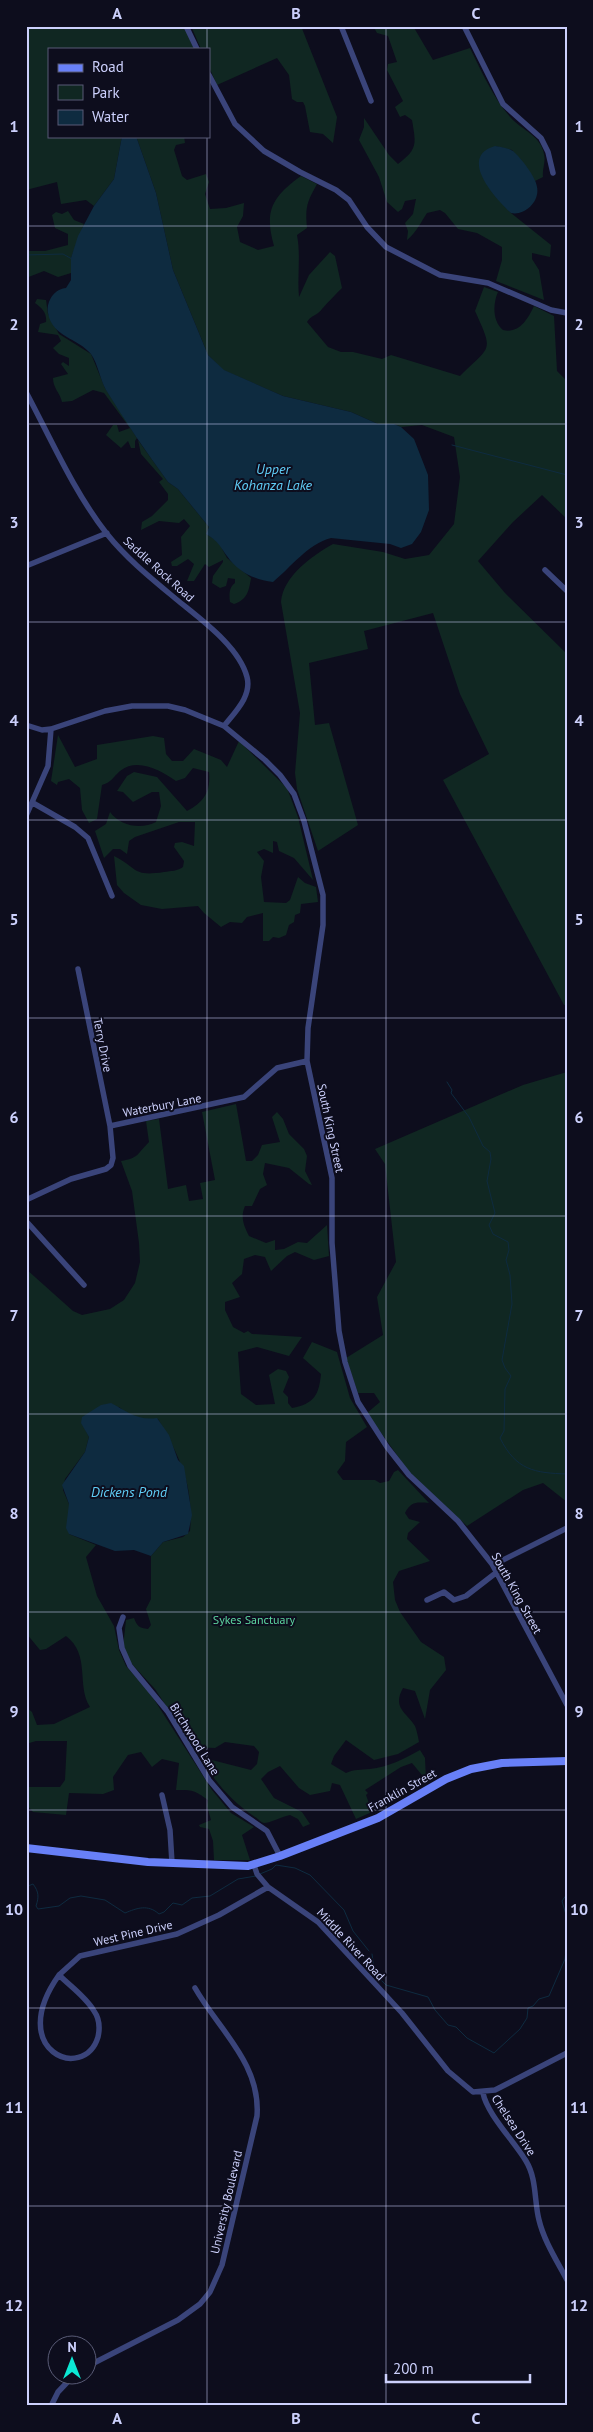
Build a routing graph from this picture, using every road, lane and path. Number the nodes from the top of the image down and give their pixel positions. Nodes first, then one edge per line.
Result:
1 (186, 26) edge
2 (341, 26) edge
3 (464, 26) edge
4 (197, 48) edge
5 (210, 77) edge
6 (371, 101) dead end
7 (553, 173) dead end
8 (567, 313) edge
9 (26, 392) edge
10 (107, 533) junction
11 (26, 566) edge
12 (545, 570) dead end
13 (567, 591) edge
14 (26, 724) edge
15 (224, 726) junction
16 (51, 729) junction
17 (33, 803) junction
18 (26, 816) edge
19 (112, 896) dead end
20 (78, 969) dead end
21 (307, 1061) junction
22 (110, 1126) junction
23 (26, 1200) edge
24 (26, 1221) edge
25 (84, 1285) dead end
26 (567, 1528) edge
27 (493, 1565) junction
28 (497, 1572) junction
29 (427, 1600) dead end
30 (123, 1618) dead end
31 (567, 1705) edge
32 (567, 1761) edge
33 (162, 1794) dead end
34 (26, 1848) edge
35 (280, 1856) junction
36 (172, 1864) junction
37 (254, 1868) junction
38 (268, 1887) junction
39 (59, 1975) junction
40 (195, 1988) dead end
41 (567, 2053) edge
42 (484, 2093) junction
43 (567, 2280) edge
44 (98, 2361) edge
45 (66, 2384) edge
46 (51, 2406) edge

1 - 4 street
2 - 6 street
3 - 7 street
5 - 8 street
9 - 10 street, Saddle Rock Road
10 - 11 street
10 - 15 street, Saddle Rock Road
12 - 13 street
14 - 16 street, South King Street
15 - 16 street, South King Street
15 - 21 street, South King Street
16 - 17 street
17 - 18 street
17 - 19 street
20 - 22 street, Terry Drive
21 - 22 street, Waterbury Lane
21 - 27 street, South King Street
22 - 23 street, Waterbury Lane
24 - 25 street
26 - 27 street
27 - 28 street, South King Street
28 - 29 street
28 - 31 street, South King Street
30 - 35 street, Birchwood Lane
32 - 35 main road, Franklin Street
33 - 36 street
34 - 36 main road
35 - 37 main road, Franklin Street
36 - 37 main road
37 - 38 street, Middle River Road
38 - 39 street, West Pine Drive
38 - 42 street, Middle River Road
39 - 39 street, West Pine Drive
40 - 44 street, University Boulevard
41 - 42 street
42 - 43 street, Chelsea Drive
45 - 46 street

